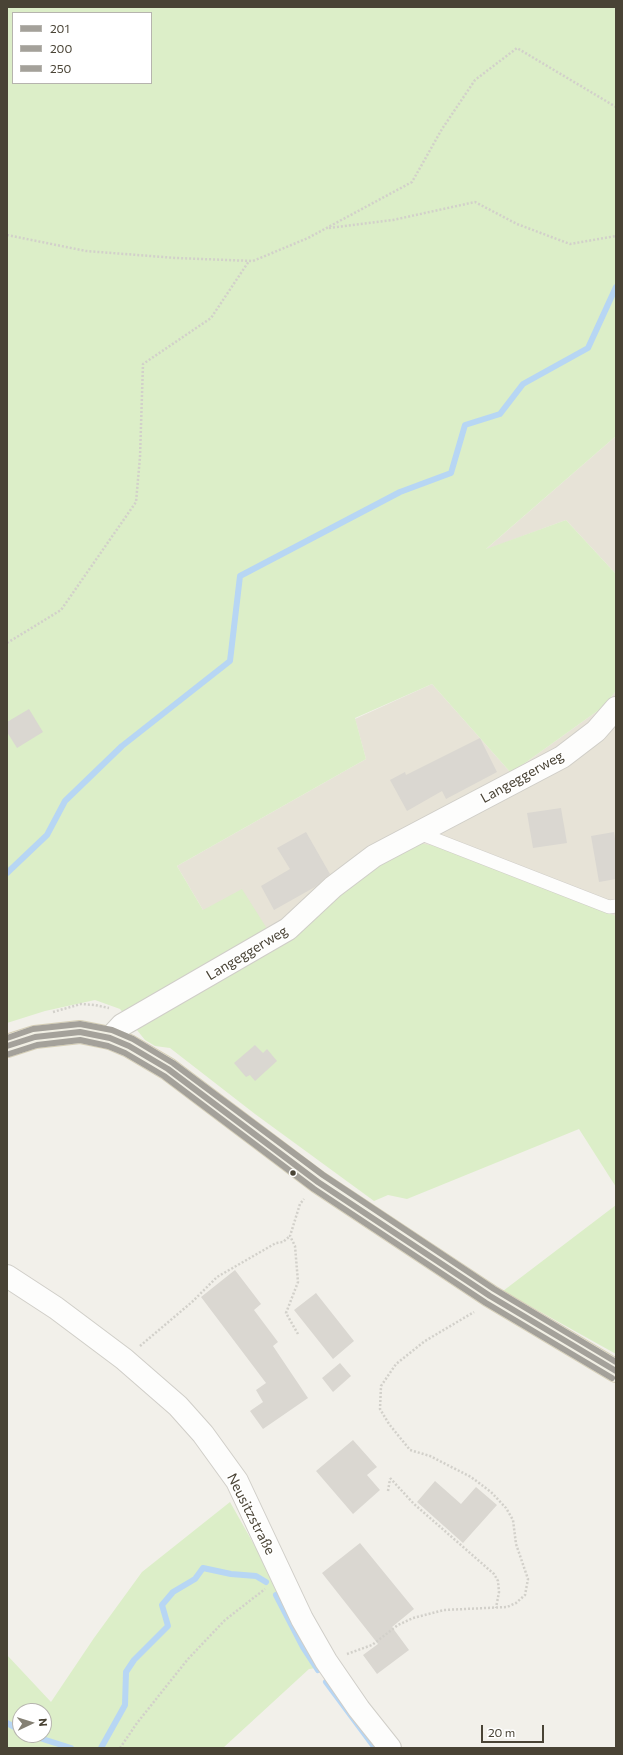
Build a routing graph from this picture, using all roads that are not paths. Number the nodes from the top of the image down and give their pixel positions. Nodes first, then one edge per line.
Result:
1 (616, 708) edge
2 (419, 833) junction
3 (616, 906) edge
4 (110, 1038) junction
5 (7, 1046) edge
6 (7, 1276) edge
7 (616, 1371) edge
8 (390, 1748) edge

1 - 2 street, Langeggerweg
2 - 3 lane
2 - 4 street, Langeggerweg
4 - 5 main road
4 - 7 main road
6 - 8 street, Neusitzstraße

